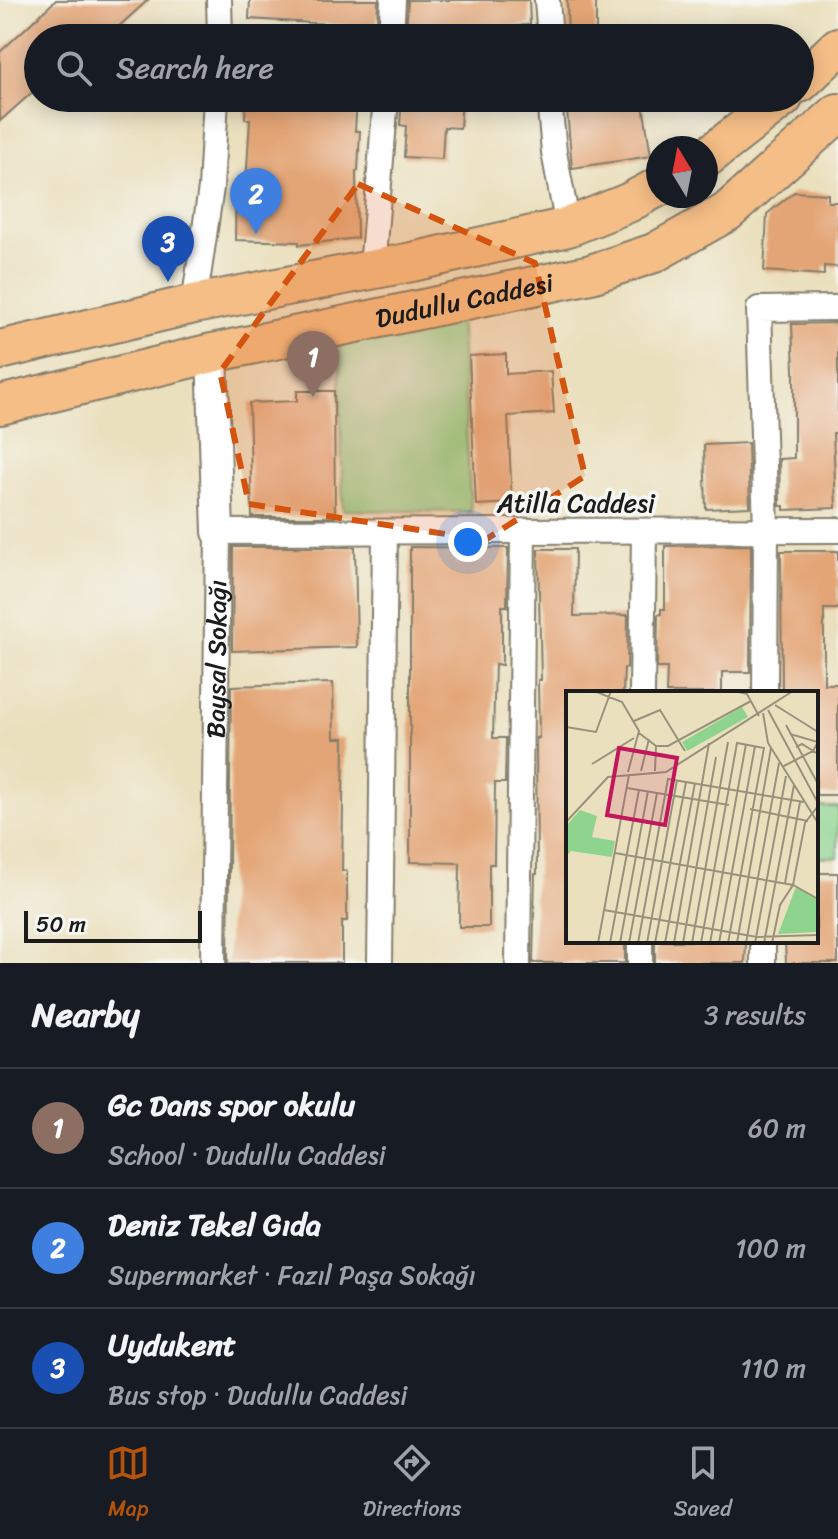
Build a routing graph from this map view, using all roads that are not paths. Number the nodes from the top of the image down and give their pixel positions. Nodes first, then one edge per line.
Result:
1 (219, 0) edge
2 (393, 0) edge
3 (547, 0) edge
4 (220, 24) edge
5 (392, 24) edge
6 (549, 24) edge
7 (838, 47) edge
8 (814, 70) edge
9 (215, 112) edge
10 (385, 112) edge
11 (550, 112) edge
12 (765, 112) edge
13 (834, 120) edge
14 (718, 149) edge
15 (646, 193) edge
16 (568, 227) junction
17 (372, 269) junction
18 (194, 304) junction
19 (838, 308) edge
20 (0, 350) edge
21 (212, 353) junction
22 (0, 405) edge
23 (766, 530) junction
24 (838, 530) edge
25 (523, 531) junction
26 (644, 531) junction
27 (218, 532) junction
28 (385, 532) junction
29 (642, 691) edge
30 (765, 691) edge
31 (213, 963) edge
32 (380, 963) edge
33 (518, 963) edge

1 - 4 street
2 - 5 street
3 - 6 street
7 - 8 main road
9 - 18 street
10 - 17 street
11 - 16 street
12 - 14 main road
13 - 21 main road, Dudullu Caddesi
15 - 16 main road, Dudullu Caddesi
16 - 17 main road, Dudullu Caddesi
17 - 18 main road, Dudullu Caddesi
18 - 20 main road, Dudullu Caddesi
19 - 23 street
21 - 22 main road, Dudullu Caddesi
21 - 27 street, Baysal Sokağı
23 - 24 street, Atilla Caddesi
23 - 26 street, Atilla Caddesi
23 - 30 street
25 - 26 street, Atilla Caddesi
25 - 28 street, Atilla Caddesi
25 - 33 street
26 - 29 street
27 - 28 street, Atilla Caddesi
27 - 31 street, Baysal Sokağı
28 - 32 street

